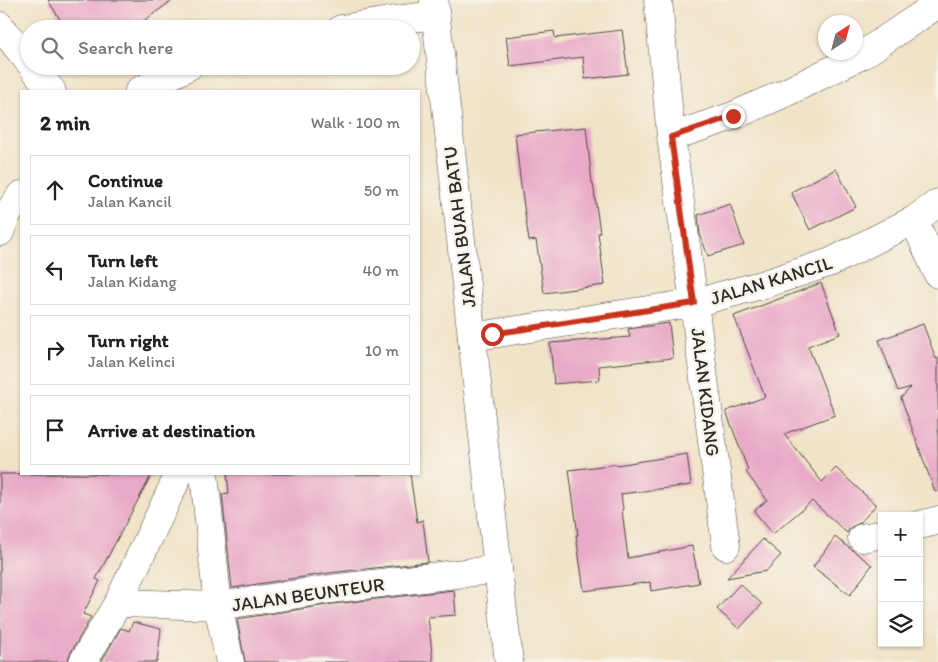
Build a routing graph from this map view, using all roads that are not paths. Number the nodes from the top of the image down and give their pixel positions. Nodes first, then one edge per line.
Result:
1 (658, 0) edge
2 (938, 4) edge
3 (434, 8) edge
4 (392, 20) edge
5 (0, 26) edge
6 (20, 51) edge
7 (39, 75) edge
8 (171, 75) edge
9 (51, 90) edge
10 (141, 90) edge
11 (671, 137) junction
12 (20, 196) edge
13 (938, 203) edge
14 (914, 220) junction
15 (0, 232) edge
16 (938, 274) edge
17 (694, 303) junction
18 (472, 337) junction
19 (179, 475) edge
20 (204, 475) edge
21 (726, 546) dead end
22 (498, 569) junction
23 (118, 603) junction
24 (218, 606) junction
25 (83, 662) edge
26 (230, 662) edge
27 (510, 662) edge

1 - 11 street, JALAN KIDANG
2 - 11 street
3 - 4 street
3 - 18 street, JALAN BUAH BATU
5 - 6 street
7 - 9 street
8 - 10 street
11 - 17 street, JALAN KIDANG
12 - 15 street
13 - 14 street, JALAN KANCIL
14 - 16 street
14 - 17 street, JALAN KANCIL
17 - 18 street, JALAN KANCIL
17 - 21 street, JALAN KIDANG
18 - 22 street, JALAN BUAH BATU
19 - 23 street
20 - 24 street
22 - 24 street, JALAN BEUNTEUR
22 - 27 street, JALAN BUAH BATU
23 - 24 street, JALAN BEUNTEUR
23 - 25 street
24 - 26 street

